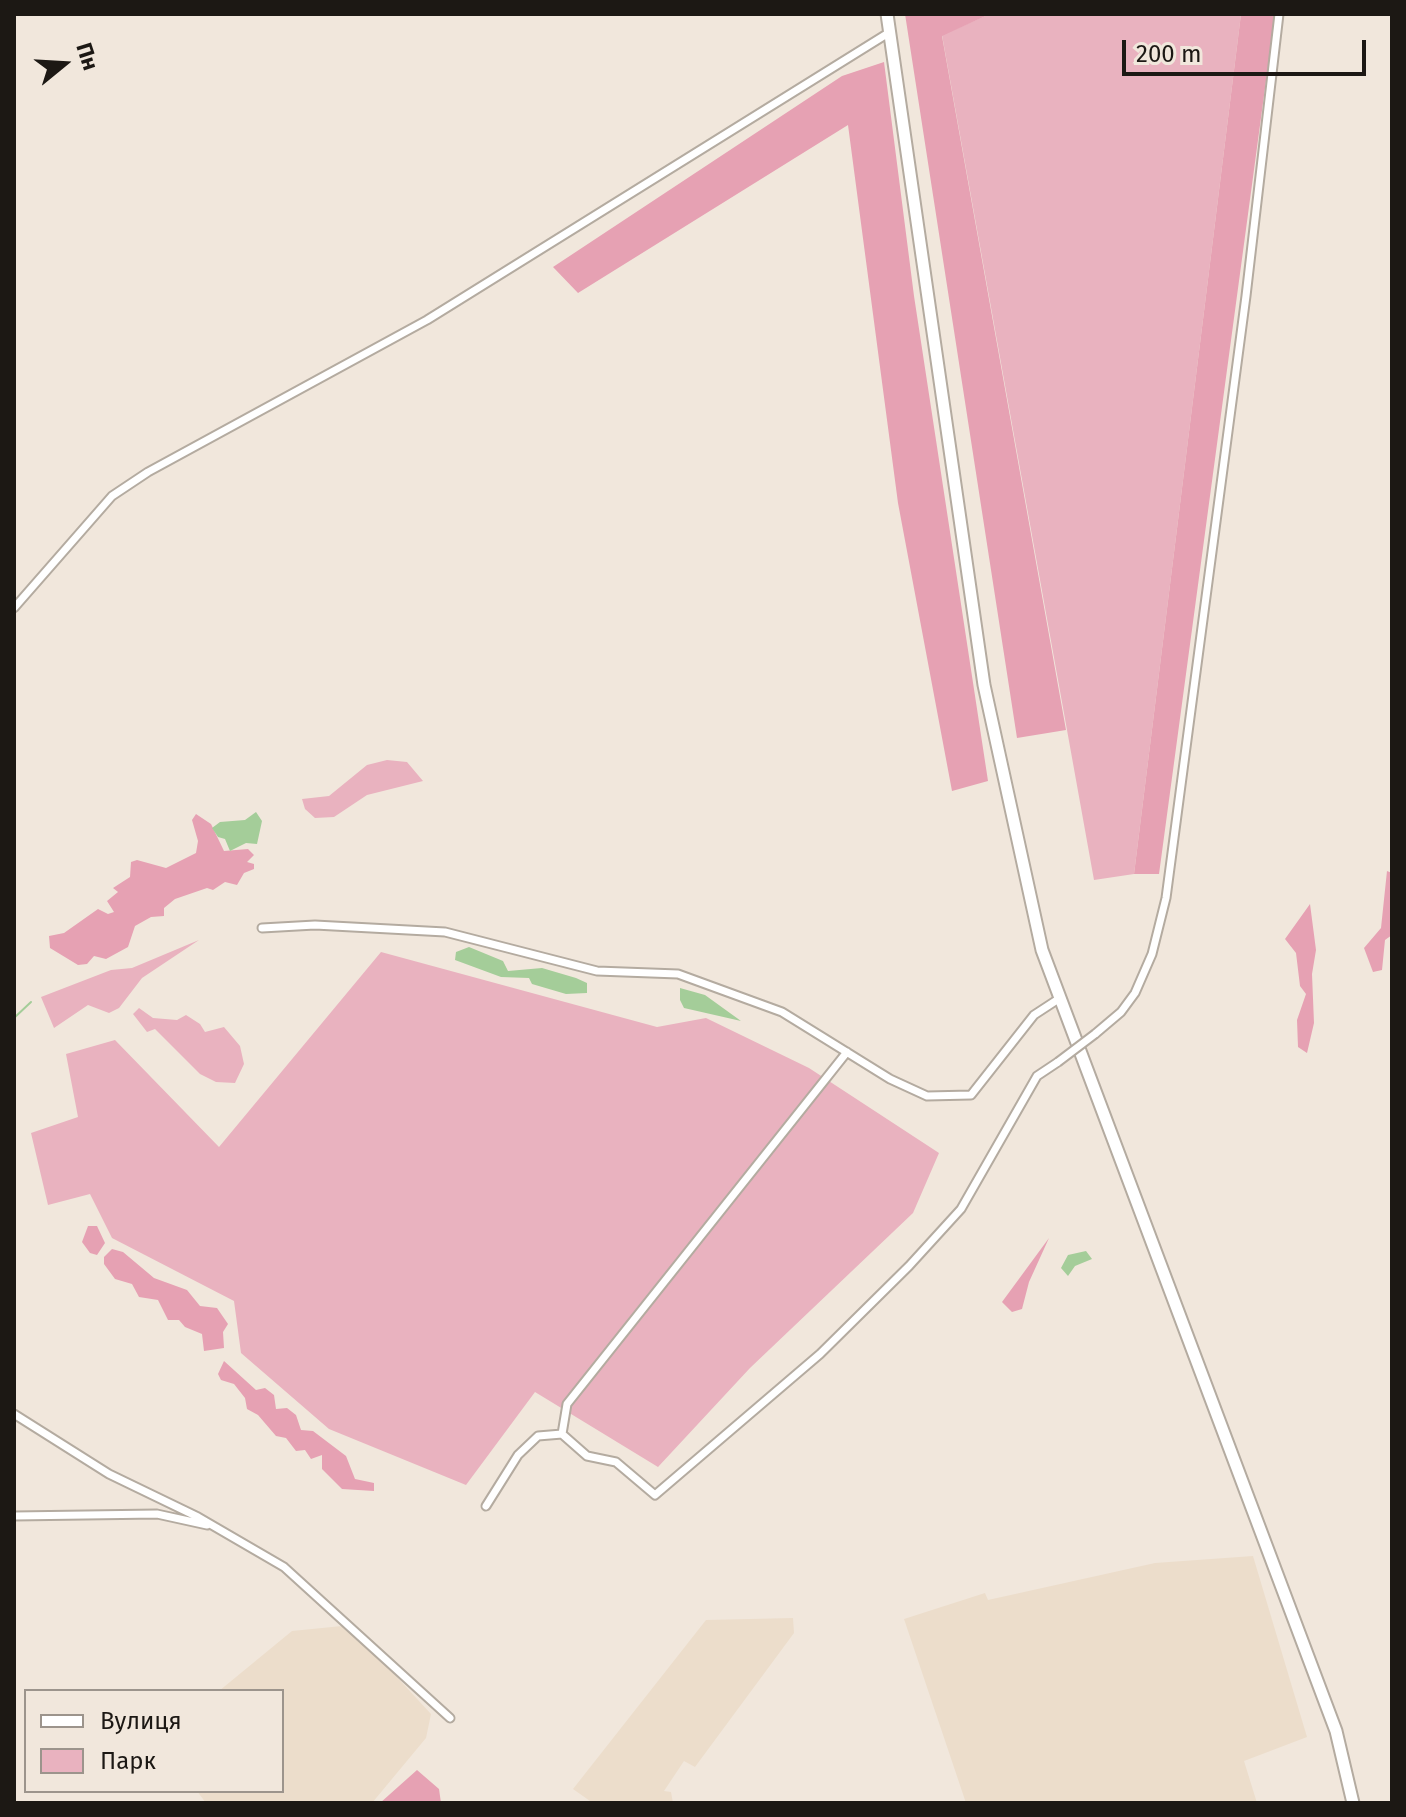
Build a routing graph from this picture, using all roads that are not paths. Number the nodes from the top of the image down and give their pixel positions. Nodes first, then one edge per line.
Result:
1 (887, 14) edge
2 (1279, 14) edge
3 (890, 32) junction
4 (14, 608) edge
5 (262, 928) dead end
6 (1060, 998) junction
7 (847, 1052) junction
8 (14, 1414) edge
9 (562, 1434) junction
10 (486, 1506) dead end
11 (14, 1516) edge
12 (215, 1527) junction
13 (450, 1718) dead end
14 (1353, 1803) edge

1 - 3 main road
2 - 9 street, bridge
3 - 4 street
3 - 6 main road
5 - 7 street
6 - 7 street
6 - 14 main road
7 - 9 street
8 - 12 street
9 - 10 street
11 - 12 street
12 - 13 street

